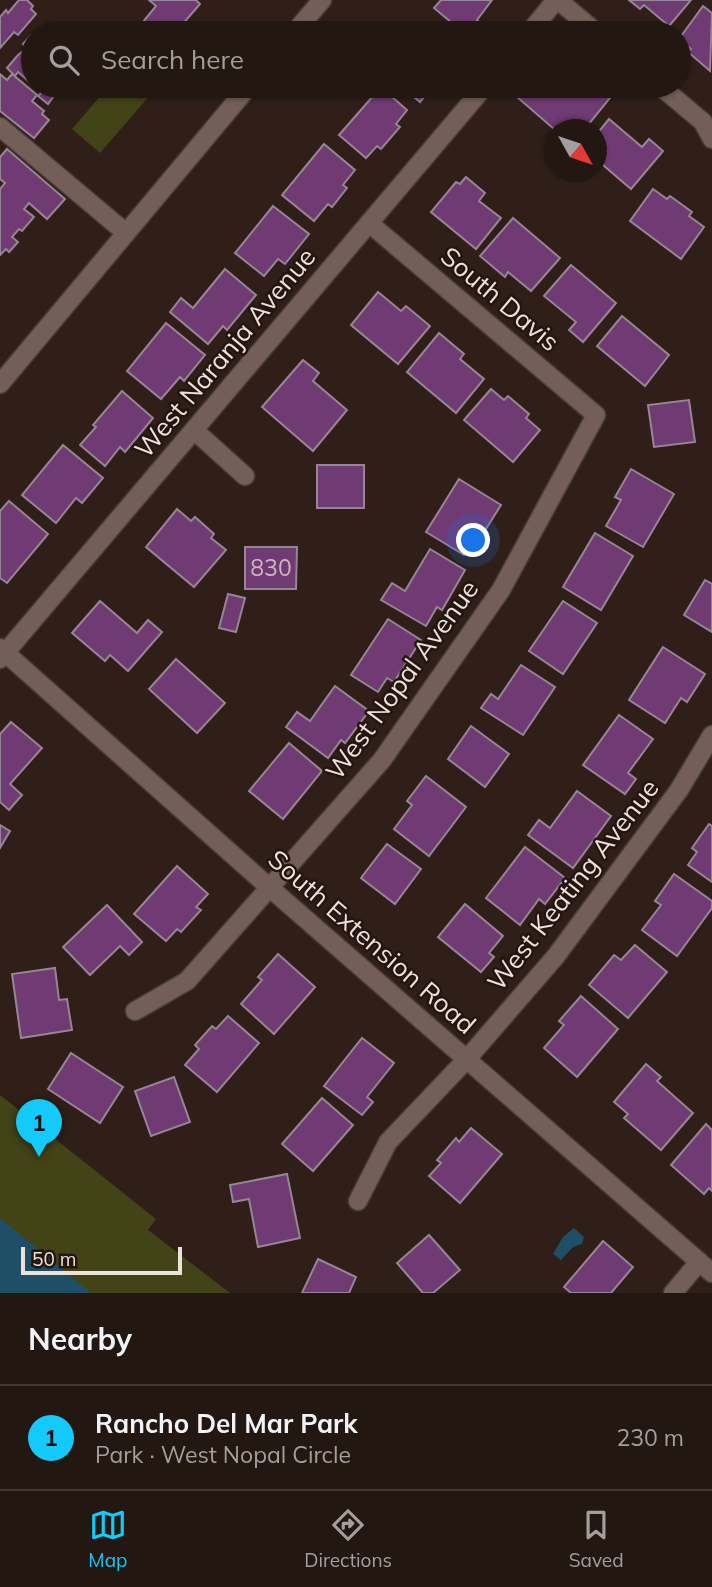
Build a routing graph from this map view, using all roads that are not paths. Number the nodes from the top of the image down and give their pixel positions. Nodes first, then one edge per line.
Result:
1 (322, 0) edge
2 (557, 0) edge
3 (304, 21) edge
4 (539, 21) edge
5 (582, 21) edge
6 (240, 98) edge
7 (475, 98) edge
8 (675, 98) edge
9 (0, 127) edge
10 (712, 139) edge
11 (369, 223) junction
12 (126, 233) junction
13 (0, 384) edge
14 (596, 415) joint
15 (195, 431) junction
16 (245, 475) dead end
17 (2, 653) edge
18 (712, 735) edge
19 (270, 888) junction
20 (135, 1011) dead end
21 (466, 1060) junction
22 (358, 1201) dead end
23 (706, 1268) edge
24 (673, 1293) edge

1 - 3 street
2 - 4 street
2 - 5 street
6 - 12 street
7 - 11 street, West Naranja Avenue
8 - 10 street
9 - 12 street
11 - 14 street, South Davis
11 - 15 street, West Naranja Avenue
12 - 13 street
14 - 19 street, West Nopal Avenue
15 - 16 street
15 - 17 street, West Naranja Avenue
17 - 19 street, South Extension Road
18 - 21 street, West Keating Avenue
19 - 20 street, West Nopal Avenue
19 - 21 street, South Extension Road
21 - 22 street, West Keating Avenue
21 - 23 street, South Extension Road
23 - 24 street

